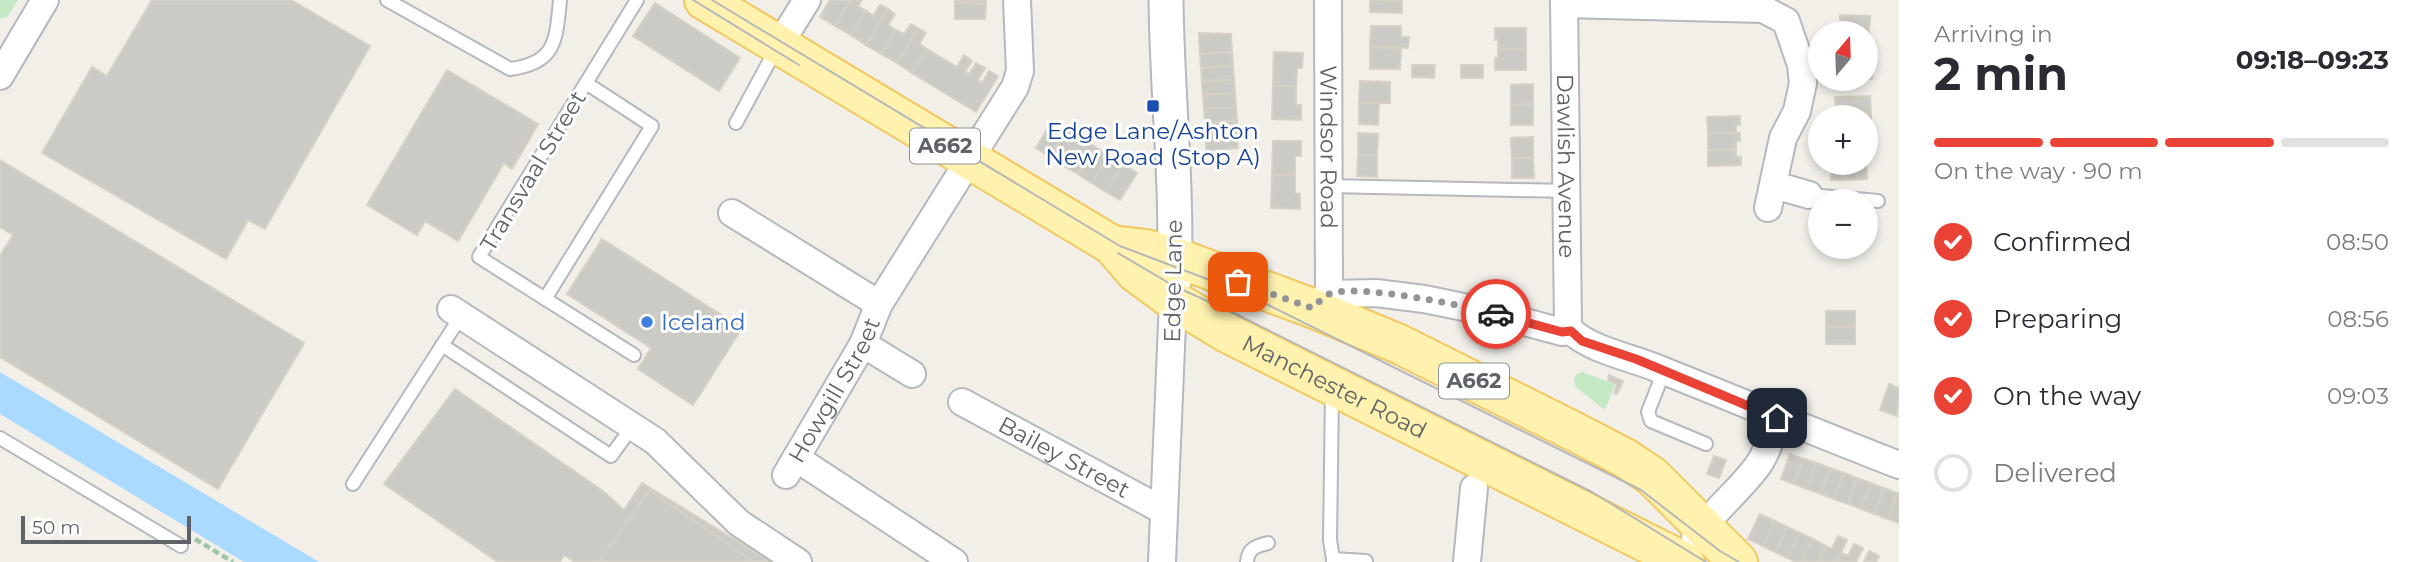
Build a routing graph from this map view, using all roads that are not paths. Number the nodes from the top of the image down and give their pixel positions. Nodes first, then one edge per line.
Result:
1 (45, 0) edge
2 (387, 0) edge
3 (560, 0) edge
4 (637, 0) edge
5 (704, 0) edge
6 (807, 0) edge
7 (1017, 0) edge
8 (1166, 0) edge
9 (1328, 0) edge
10 (1564, 2) edge
11 (779, 44) junction
12 (4, 59) edge
13 (586, 83) junction
14 (736, 122) dead end
15 (969, 161) junction
16 (1328, 186) junction
17 (1566, 191) junction
18 (1808, 195) edge
19 (732, 213) dead end
20 (1112, 245) junction
21 (1175, 257) junction
22 (545, 299) junction
23 (1173, 300) junction
24 (1320, 301) junction
25 (878, 304) junction
26 (456, 312) joint
27 (1571, 331) junction
28 (863, 344) junction
29 (442, 345) junction
30 (634, 355) dead end
31 (1664, 371) junction
32 (912, 374) dead end
33 (1332, 385) junction
34 (962, 402) dead end
35 (1777, 418) junction
36 (632, 427) junction
37 (0, 438) edge
38 (1706, 444) dead end
39 (1899, 465) edge
40 (353, 484) dead end
41 (1474, 488) dead end
42 (1164, 511) junction
43 (1702, 526) junction
44 (1268, 543) dead end
45 (181, 546) dead end
46 (1333, 561) edge
47 (1683, 561) edge
48 (798, 562) edge
49 (954, 562) edge
50 (1162, 562) edge
51 (1247, 562) edge
52 (1366, 562) edge
53 (1467, 562) edge
54 (1738, 562) edge

1 - 12 street
2 - 3 lane
4 - 13 lane, Transvaal Street
5 - 11 main road, A662
6 - 11 street
7 - 15 street, Howgill Street
8 - 21 street, Edge Lane
9 - 16 street, Windsor Road
10 - 17 street, Dawlish Avenue
10 - 18 street
11 - 14 lane
11 - 15 main road, A662
13 - 22 lane
13 - 22 lane, Transvaal Street
15 - 20 main road, A662
15 - 25 street, Howgill Street
16 - 17 lane
16 - 24 street, Windsor Road
17 - 27 street, Dawlish Avenue
19 - 25 street
20 - 21 main road, A662
20 - 23 main road, Manchester Road / A662
21 - 23 street, Edge Lane
21 - 24 main road, A662
22 - 30 lane, Transvaal Street
23 - 33 main road, Manchester Road / A662
23 - 42 street, Edge Lane
24 - 27 street
24 - 43 main road, A662
25 - 28 street, Howgill Street
26 - 29 lane
26 - 36 street
27 - 31 street
28 - 32 street
28 - 49 street, Howgill Street
29 - 36 lane
29 - 40 lane
31 - 35 street
31 - 38 lane
33 - 46 lane
33 - 47 main road, Manchester Road / A662
34 - 42 street, Bailey Street
35 - 39 street
35 - 43 street
36 - 48 street
37 - 45 lane
41 - 53 street
42 - 50 street, Edge Lane
43 - 47 street
43 - 54 main road, A662
44 - 51 lane
46 - 52 lane

